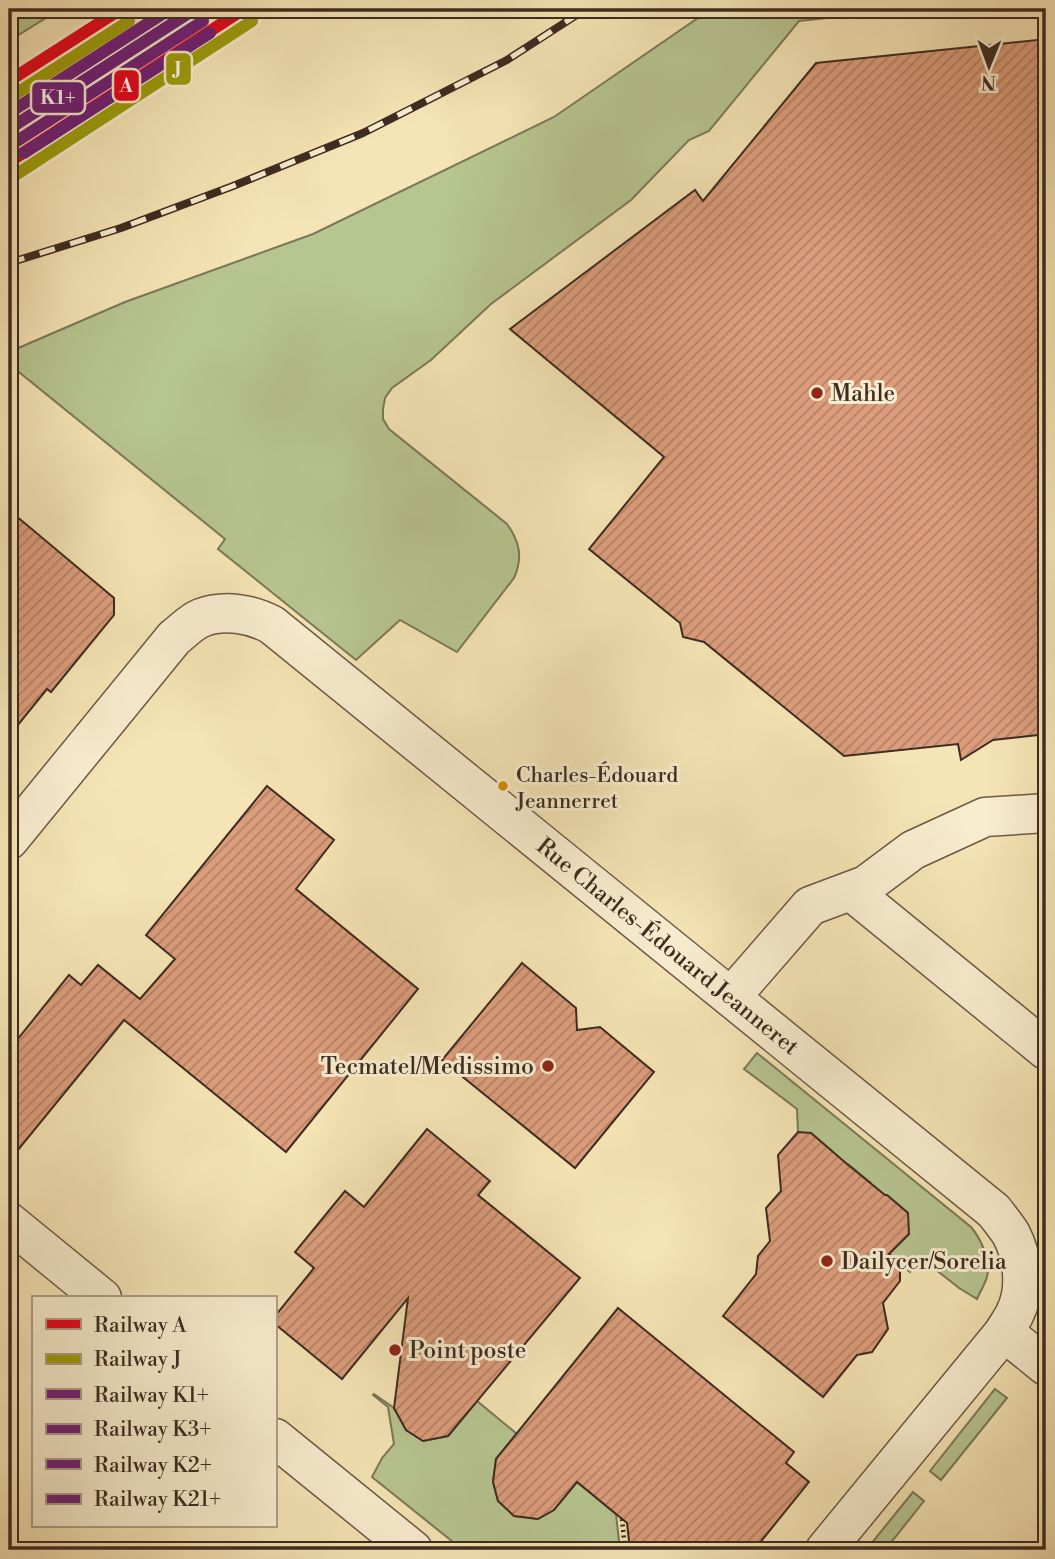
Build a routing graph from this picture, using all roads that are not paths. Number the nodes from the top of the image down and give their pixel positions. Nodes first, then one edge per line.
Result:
1 (1046, 813) edge
2 (9, 840) edge
3 (851, 891) junction
4 (731, 997) junction
5 (1046, 1049) edge
6 (9, 1223) edge
7 (100, 1296) edge
8 (1004, 1332) junction
9 (1046, 1366) edge
10 (276, 1439) edge
11 (413, 1550) edge
12 (825, 1550) edge

1 - 3 street
2 - 4 street, Rue Charles-Édouard Jeanneret
3 - 4 street
3 - 5 street
4 - 8 street, Rue Charles-Édouard Jeanneret
6 - 7 street
8 - 9 street
8 - 12 street, Rue Charles-Édouard Jeanneret
10 - 11 street

